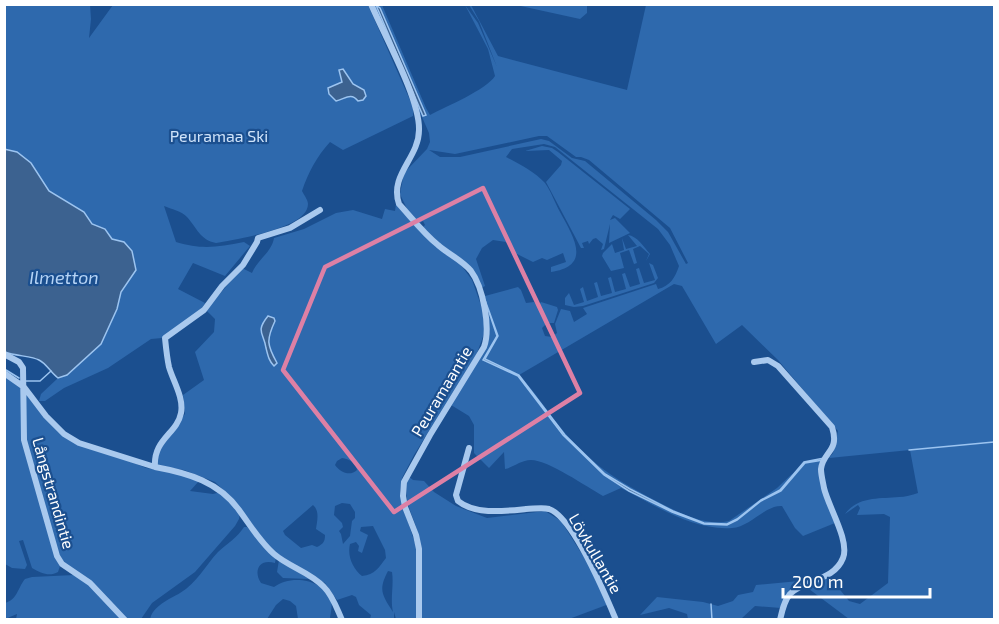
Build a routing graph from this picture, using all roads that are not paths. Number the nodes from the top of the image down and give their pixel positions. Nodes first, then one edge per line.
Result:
1 (371, 4) edge
2 (320, 210) dead end
3 (4, 354) edge
4 (754, 362) dead end
5 (4, 373) edge
6 (24, 387) junction
7 (469, 448) dead end
8 (155, 467) junction
9 (125, 620) edge
10 (342, 620) edge
11 (419, 620) edge
12 (616, 620) edge
13 (780, 620) edge

1 - 11 street, Peuramaantie
2 - 8 street
3 - 6 street, Långstrandintie
4 - 13 street
5 - 6 street
6 - 8 street
6 - 9 street, Långstrandintie
7 - 12 street, Lövkullantie
8 - 10 street

